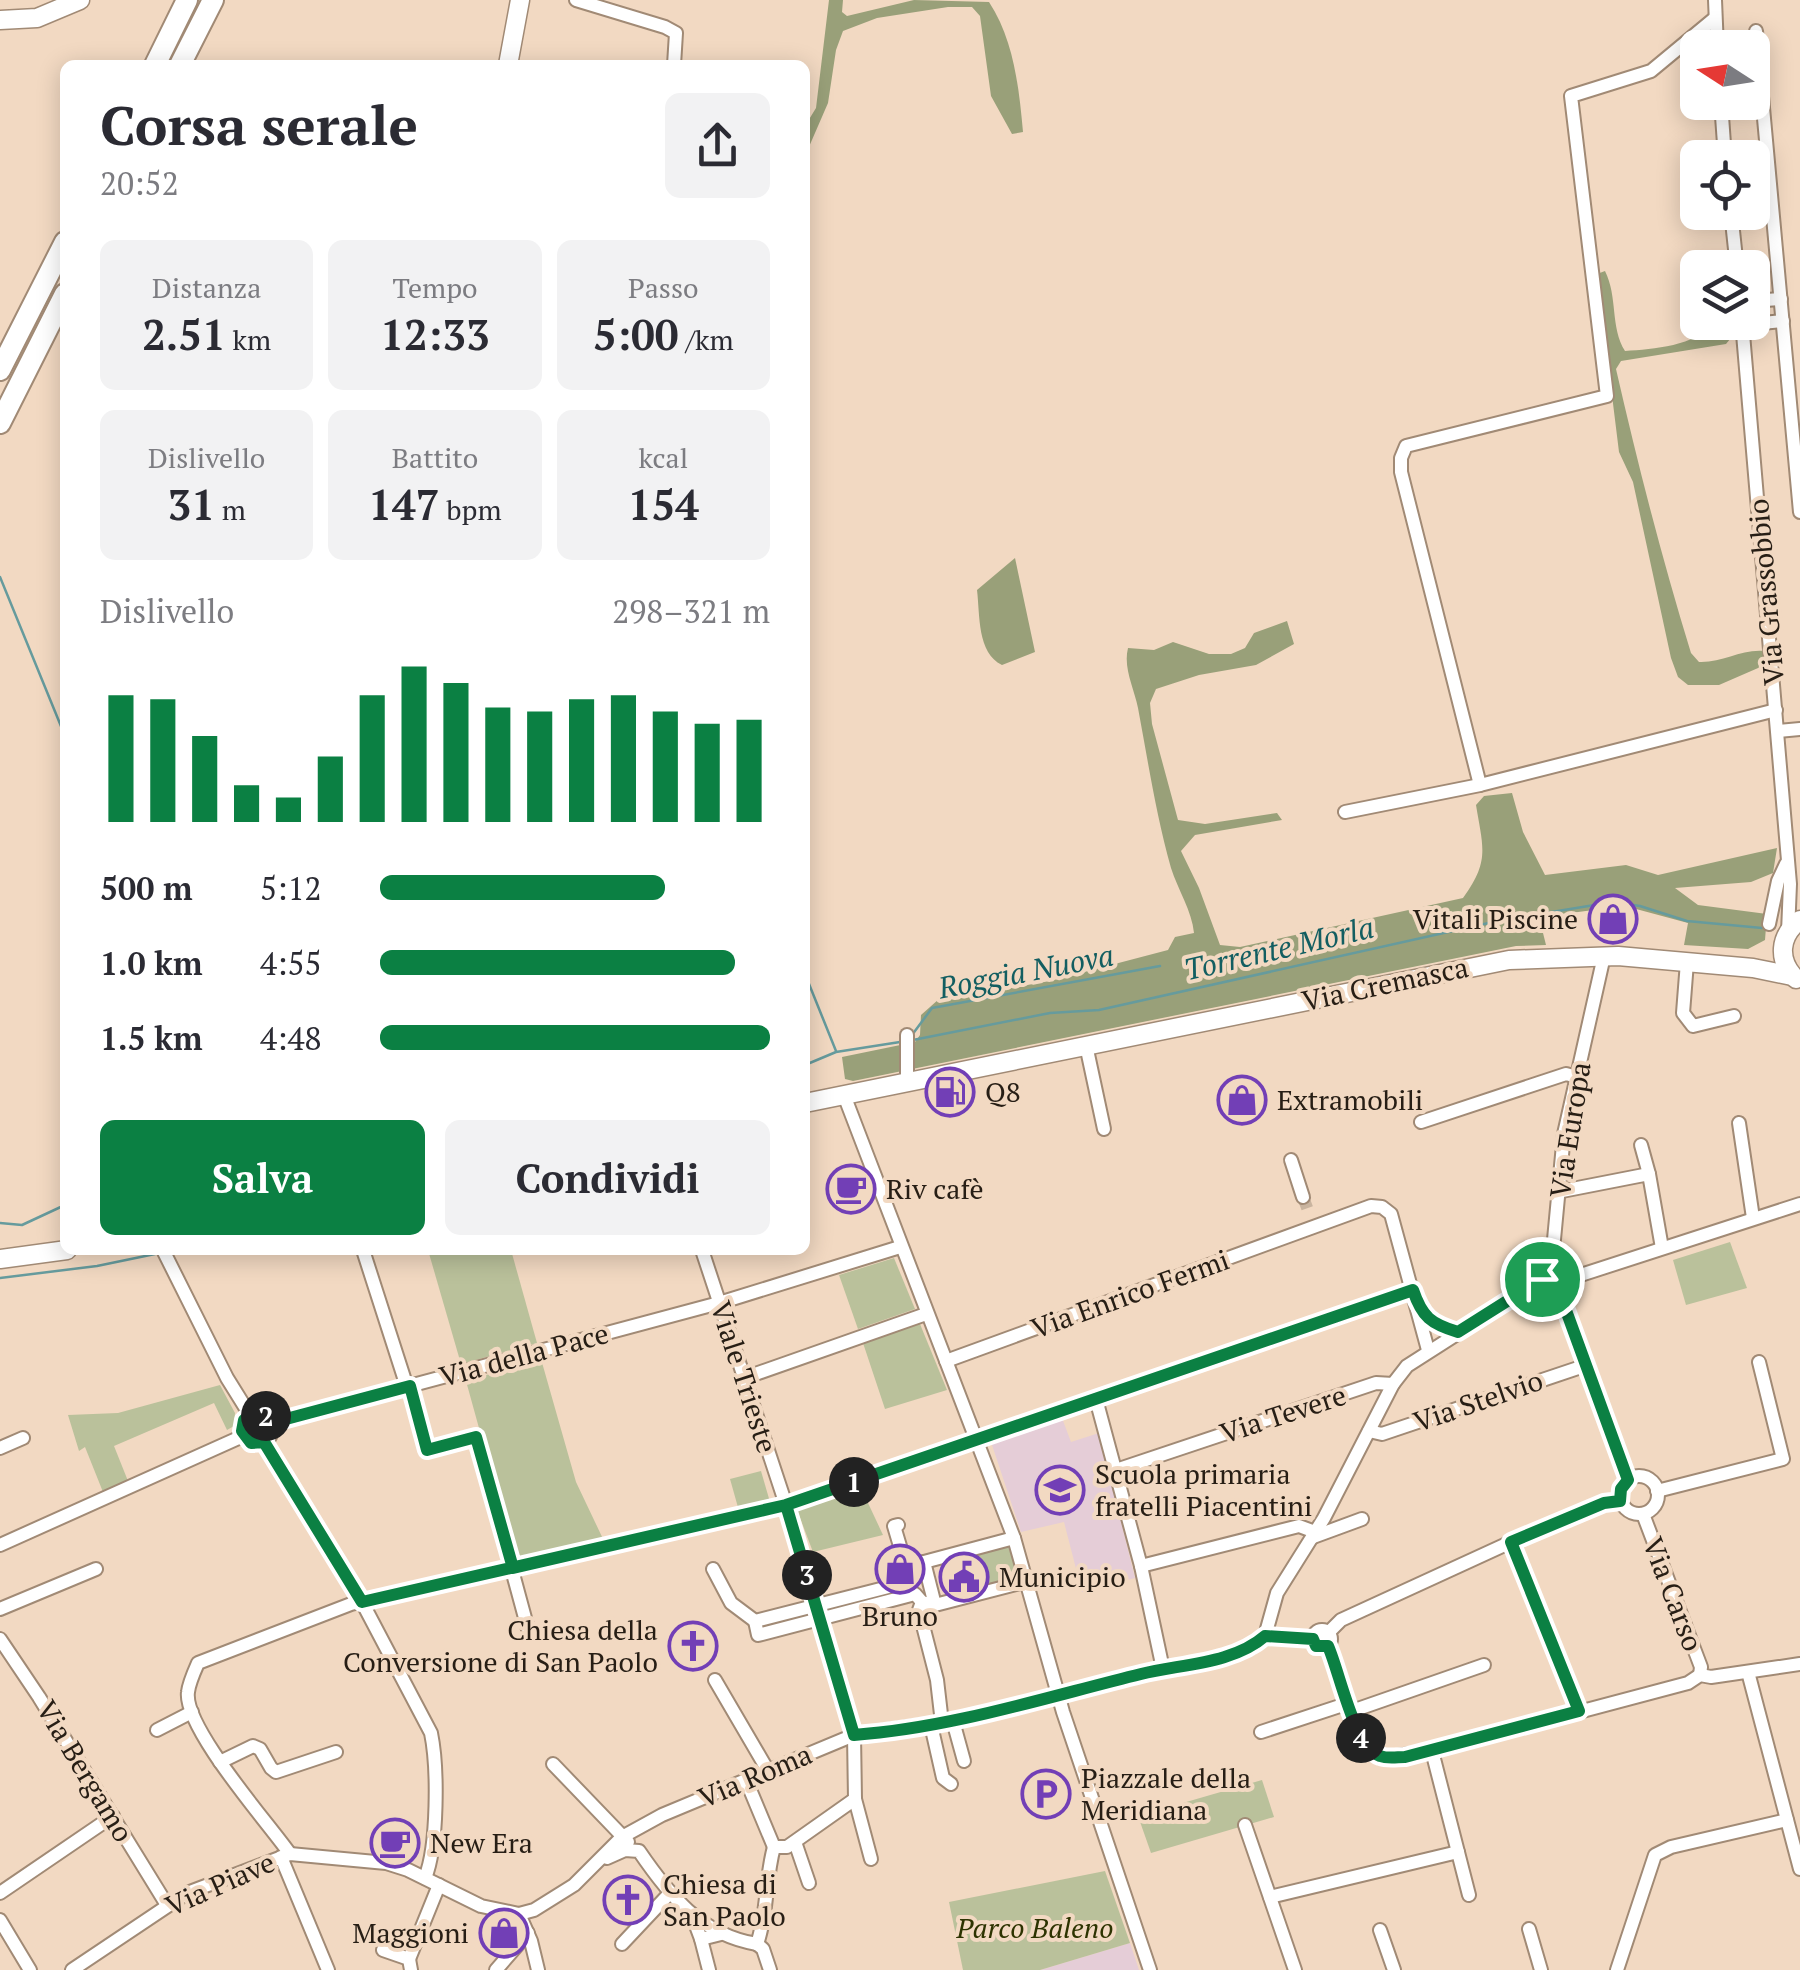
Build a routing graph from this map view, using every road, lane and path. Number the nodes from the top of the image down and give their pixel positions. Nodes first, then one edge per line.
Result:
1 (80, 0) edge
2 (188, 0) edge
3 (213, 0) edge
4 (520, 0) edge
5 (576, 0) edge
6 (1715, 0) edge
7 (1716, 18) junction
8 (0, 20) edge
9 (1717, 30) edge
10 (157, 60) edge
11 (183, 60) edge
12 (509, 60) edge
13 (674, 60) edge
14 (1764, 120) edge
15 (60, 252) edge
16 (1781, 299) junction
17 (1770, 300) edge
18 (60, 304) edge
19 (1783, 321) junction
20 (1770, 322) edge
21 (1743, 340) edge
22 (0, 370) edge
23 (0, 422) edge
24 (1800, 512) edge
25 (1776, 710) junction
26 (1800, 729) edge
27 (1778, 731) junction
28 (1480, 785) junction
29 (1345, 812) dead end
30 (1793, 836) edge
31 (1787, 861) junction
32 (1795, 889) edge
33 (1769, 924) dead end
34 (1791, 931) edge
35 (1604, 956) junction
36 (1687, 962) junction
37 (1740, 966) junction
38 (1796, 979) edge
39 (1734, 1016) dead end
40 (907, 1035) dead end
41 (1086, 1045) junction
42 (1577, 1077) junction
43 (906, 1082) junction
44 (844, 1095) junction
45 (810, 1103) edge
46 (1421, 1122) dead end
47 (1739, 1124) dead end
48 (1104, 1129) dead end
49 (1641, 1145) dead end
50 (1291, 1160) dead end
51 (1649, 1174) junction
52 (1557, 1192) junction
53 (1303, 1197) tunnel mouth
54 (1800, 1204) edge
55 (1753, 1218) junction
56 (900, 1247) junction
57 (1662, 1248) junction
58 (60, 1251) edge
59 (166, 1255) edge
60 (365, 1255) edge
61 (704, 1255) edge
62 (0, 1259) edge
63 (1549, 1281) junction
64 (1413, 1290) junction
65 (720, 1303) junction
66 (1419, 1308) junction
67 (926, 1314) junction
68 (1458, 1332) junction
69 (1428, 1350) junction
70 (946, 1362) junction
71 (1759, 1362) dead end
72 (1587, 1365) junction
73 (744, 1378) junction
74 (1394, 1384) junction
75 (408, 1386) junction
76 (1096, 1399) junction
77 (250, 1415) junction
78 (271, 1423) junction
79 (1369, 1431) junction
80 (244, 1436) junction
81 (23, 1438) dead end
82 (976, 1440) junction
83 (264, 1442) junction
84 (0, 1448) edge
85 (1116, 1470) junction
86 (1628, 1480) junction
87 (1658, 1491) junction
88 (1620, 1501) junction
89 (786, 1505) junction
90 (1642, 1514) junction
91 (1362, 1519) dead end
92 (898, 1525) dead end
93 (1313, 1535) junction
94 (1014, 1538) junction
95 (1511, 1542) junction
96 (0, 1544) edge
97 (1141, 1566) junction
98 (513, 1568) junction
99 (96, 1569) dead end
100 (713, 1569) dead end
101 (1028, 1580) junction
102 (921, 1586) junction
103 (362, 1602) junction
104 (0, 1610) edge
105 (818, 1612) junction
106 (756, 1628) junction
107 (528, 1629) dead end
108 (1265, 1636) junction
109 (0, 1639) edge
110 (1328, 1639) junction
111 (752, 1650) dead end
112 (1484, 1664) dead end
113 (1800, 1664) edge
114 (1163, 1669) junction
115 (1748, 1672) junction
116 (1700, 1675) junction
117 (715, 1680) dead end
118 (1058, 1694) junction
119 (1350, 1707) junction
120 (1579, 1711) junction
121 (192, 1712) junction
122 (942, 1723) junction
123 (158, 1730) dead end
124 (1262, 1732) dead end
125 (854, 1735) junction
126 (1432, 1751) junction
127 (336, 1752) dead end
128 (964, 1761) dead end
129 (220, 1762) junction
130 (553, 1764) dead end
131 (767, 1769) junction
132 (746, 1780) junction
133 (952, 1784) dead end
134 (855, 1799) junction
135 (112, 1816) junction
136 (1787, 1820) junction
137 (1246, 1825) dead end
138 (622, 1837) junction
139 (795, 1842) junction
140 (774, 1847) junction
141 (639, 1852) junction
142 (1458, 1852) junction
143 (285, 1856) junction
144 (871, 1859) dead end
145 (596, 1864) junction
146 (1800, 1869) edge
147 (425, 1878) junction
148 (809, 1883) dead end
149 (440, 1885) junction
150 (0, 1893) edge
151 (669, 1894) junction
152 (1469, 1894) dead end
153 (1270, 1897) junction
154 (167, 1905) junction
155 (520, 1914) junction
156 (692, 1914) junction
157 (0, 1920) edge
158 (1529, 1929) dead end
159 (1380, 1930) dead end
160 (528, 1933) junction
161 (721, 1934) junction
162 (701, 1940) junction
163 (622, 1944) dead end
164 (757, 1944) junction
165 (384, 1950) dead end
166 (410, 1964) edge
167 (75, 1969) edge
168 (30, 1970) edge
169 (328, 1970) edge
170 (496, 1970) edge
171 (538, 1970) edge
172 (709, 1970) edge
173 (770, 1970) edge
174 (1150, 1970) edge
175 (1295, 1970) edge
176 (1394, 1970) edge
177 (1541, 1970) edge
178 (1617, 1970) edge

1 - 8 main road
2 - 10 highway
3 - 11 highway
4 - 12 main road
5 - 13 street
6 - 7 street
7 - 9 street
7 - 28 street
14 - 16 street
15 - 22 highway
16 - 17 street
16 - 19 street
18 - 23 highway
19 - 20 street
19 - 24 street
21 - 25 street, Via Grassobbio
25 - 27 street, Via Grassobbio
25 - 28 street
26 - 27 street
27 - 30 street, Via Grassobbio
28 - 29 street
30 - 31 street, Via Grassobbio
31 - 32 street, Via Grassobbio
31 - 33 street, Via Grassobbio
32 - 34 street, Via Grassobbio
34 - 37 main road
34 - 38 main road
35 - 36 main road, Via Cremasca
35 - 41 main road, Via Cremasca
35 - 42 street, Via Europa
36 - 37 main road, Via Cremasca
36 - 39 street
37 - 38 main road, Via Cremasca
40 - 43 street
41 - 43 main road, Via Cremasca
41 - 48 street
42 - 46 street
42 - 52 street, Via Europa
43 - 44 main road, Via Cremasca
44 - 45 main road, Via Cremasca
44 - 56 street
47 - 55 street
49 - 51 street
50 - 53 street
51 - 52 street
51 - 57 street
52 - 63 street, Via Europa
54 - 55 street
55 - 57 street
56 - 65 street, Via della Pace
56 - 67 street
57 - 63 street
58 - 62 main road
59 - 77 street
60 - 75 street
61 - 65 street, Viale Trieste
63 - 68 street
63 - 72 street
64 - 66 street, Via Enrico Fermi
64 - 70 street, Via Enrico Fermi
64 - 76 street
65 - 73 street, Viale Trieste
65 - 75 street, Via della Pace
66 - 68 street
66 - 69 street, Via Enrico Fermi
67 - 70 street
67 - 73 street
68 - 69 street
69 - 74 street
70 - 82 street
71 - 87 street
72 - 79 street, Via Stelvio
72 - 86 street
73 - 89 street, Viale Trieste
74 - 79 street
74 - 85 street, Via Tevere
75 - 78 street, Via della Pace
75 - 98 street
76 - 82 street
76 - 85 street
77 - 78 street
77 - 80 street
78 - 83 street
79 - 93 street
80 - 83 street
80 - 96 street
81 - 84 street
82 - 89 street
82 - 94 street
83 - 103 street
85 - 97 street
86 - 87 street
86 - 88 street
87 - 90 street, Via Carso
88 - 90 street, Via Carso
88 - 95 street
89 - 98 street
89 - 105 street, Viale Trieste
90 - 116 street, Via Carso
91 - 93 street
92 - 102 street
93 - 97 street
93 - 108 street
94 - 101 street
94 - 102 street
95 - 110 street
95 - 120 street
97 - 114 street
98 - 103 street
98 - 107 street
99 - 104 street
100 - 106 street
101 - 102 street
101 - 118 street
102 - 105 street
102 - 122 street
103 - 121 street
103 - 147 street
105 - 106 street
105 - 125 street, Viale Trieste
106 - 111 street
108 - 110 street
108 - 114 street
109 - 135 street, Via Bergamo
110 - 119 street
112 - 119 street
113 - 115 street
114 - 118 street
115 - 116 street
115 - 136 street
116 - 120 street
117 - 131 street
118 - 122 street, Via Roma
118 - 174 street
119 - 124 street
119 - 126 street
120 - 126 street
121 - 123 street
121 - 129 street
122 - 125 street, Via Roma
122 - 128 street
122 - 133 street
125 - 131 street, Via Roma
125 - 134 street, Viale Trieste
126 - 142 street
127 - 129 street
129 - 143 street
130 - 138 street
131 - 132 street, Via Roma
132 - 138 street, Via Roma
132 - 140 street
134 - 139 street
134 - 144 street, Viale Trieste
135 - 150 street
135 - 154 street, Via Bergamo
136 - 146 street
136 - 178 street
137 - 153 street
138 - 141 street
138 - 145 street
139 - 140 street
139 - 148 street
140 - 164 street
141 - 145 street
141 - 151 street
142 - 152 street
142 - 153 street
143 - 147 street, Via Piave
143 - 154 street, Via Piave
143 - 169 street
145 - 155 street
147 - 149 street, Via Piave
149 - 155 street, Via Piave
149 - 166 street
151 - 156 street
151 - 163 street
153 - 175 street
154 - 167 street, Via Piave
155 - 160 street
156 - 161 street
156 - 162 street
157 - 168 street
158 - 177 street
159 - 176 street
160 - 170 street
160 - 171 street
161 - 162 street
161 - 164 street
162 - 172 street
164 - 173 street
165 - 166 street

